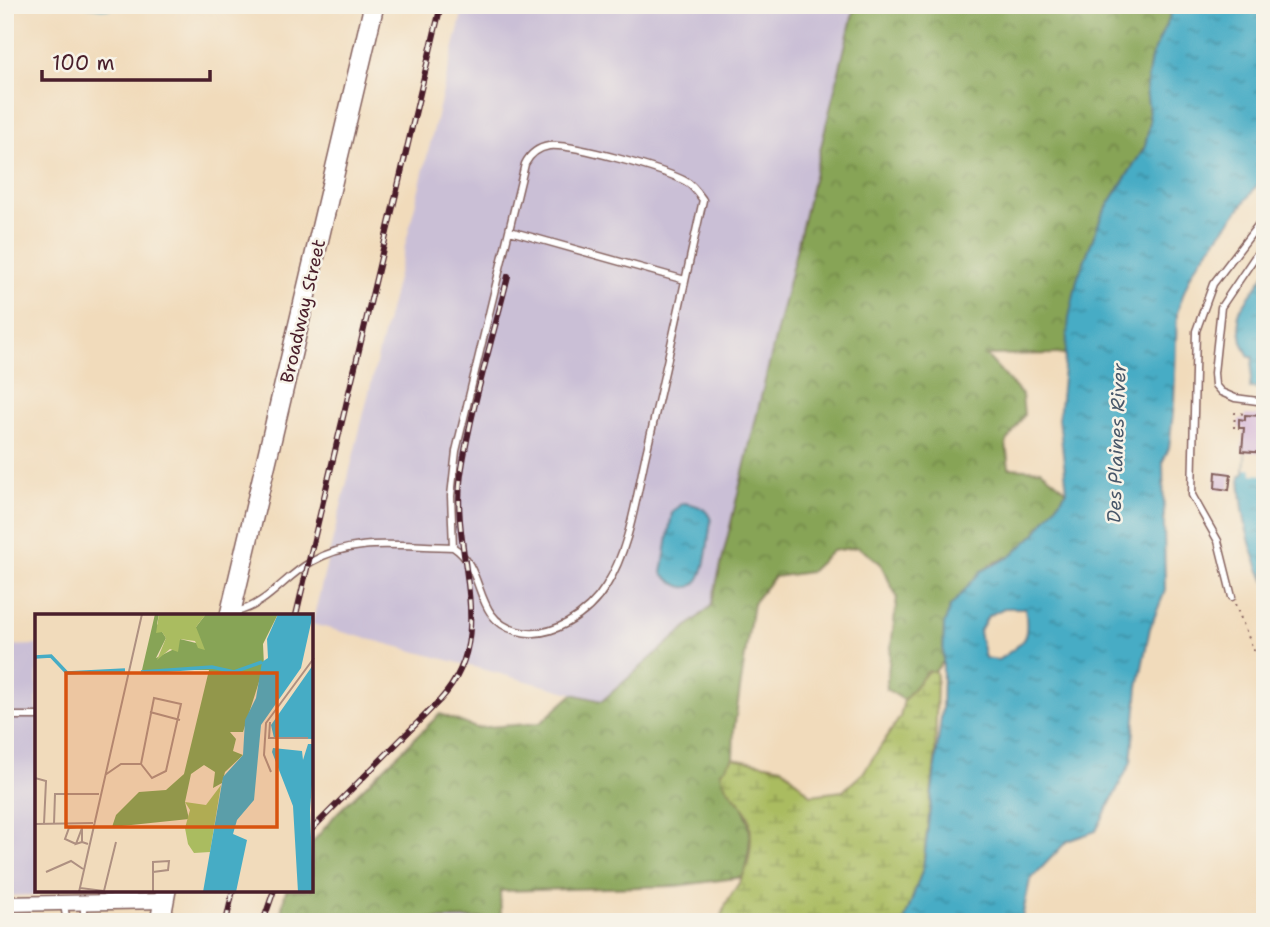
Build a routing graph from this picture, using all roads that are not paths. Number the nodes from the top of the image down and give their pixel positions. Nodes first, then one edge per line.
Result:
1 (374, 5) edge
2 (1265, 216) edge
3 (510, 231) junction
4 (1265, 242) edge
5 (685, 280) junction
6 (1265, 402) edge
7 (453, 547) junction
8 (1232, 597) road end
9 (230, 614) edge
10 (5, 716) edge
11 (35, 716) edge
12 (165, 895) edge
13 (73, 900) edge
14 (5, 904) edge
15 (67, 922) edge
16 (84, 922) edge
17 (160, 922) edge

1 - 9 main road, Broadway Street
2 - 8 lane
3 - 5 lane
3 - 5 lane
3 - 7 lane
4 - 6 lane
5 - 7 lane
7 - 9 lane
10 - 11 lane
12 - 13 street
12 - 17 main road
13 - 14 street
13 - 15 lane
13 - 16 lane

